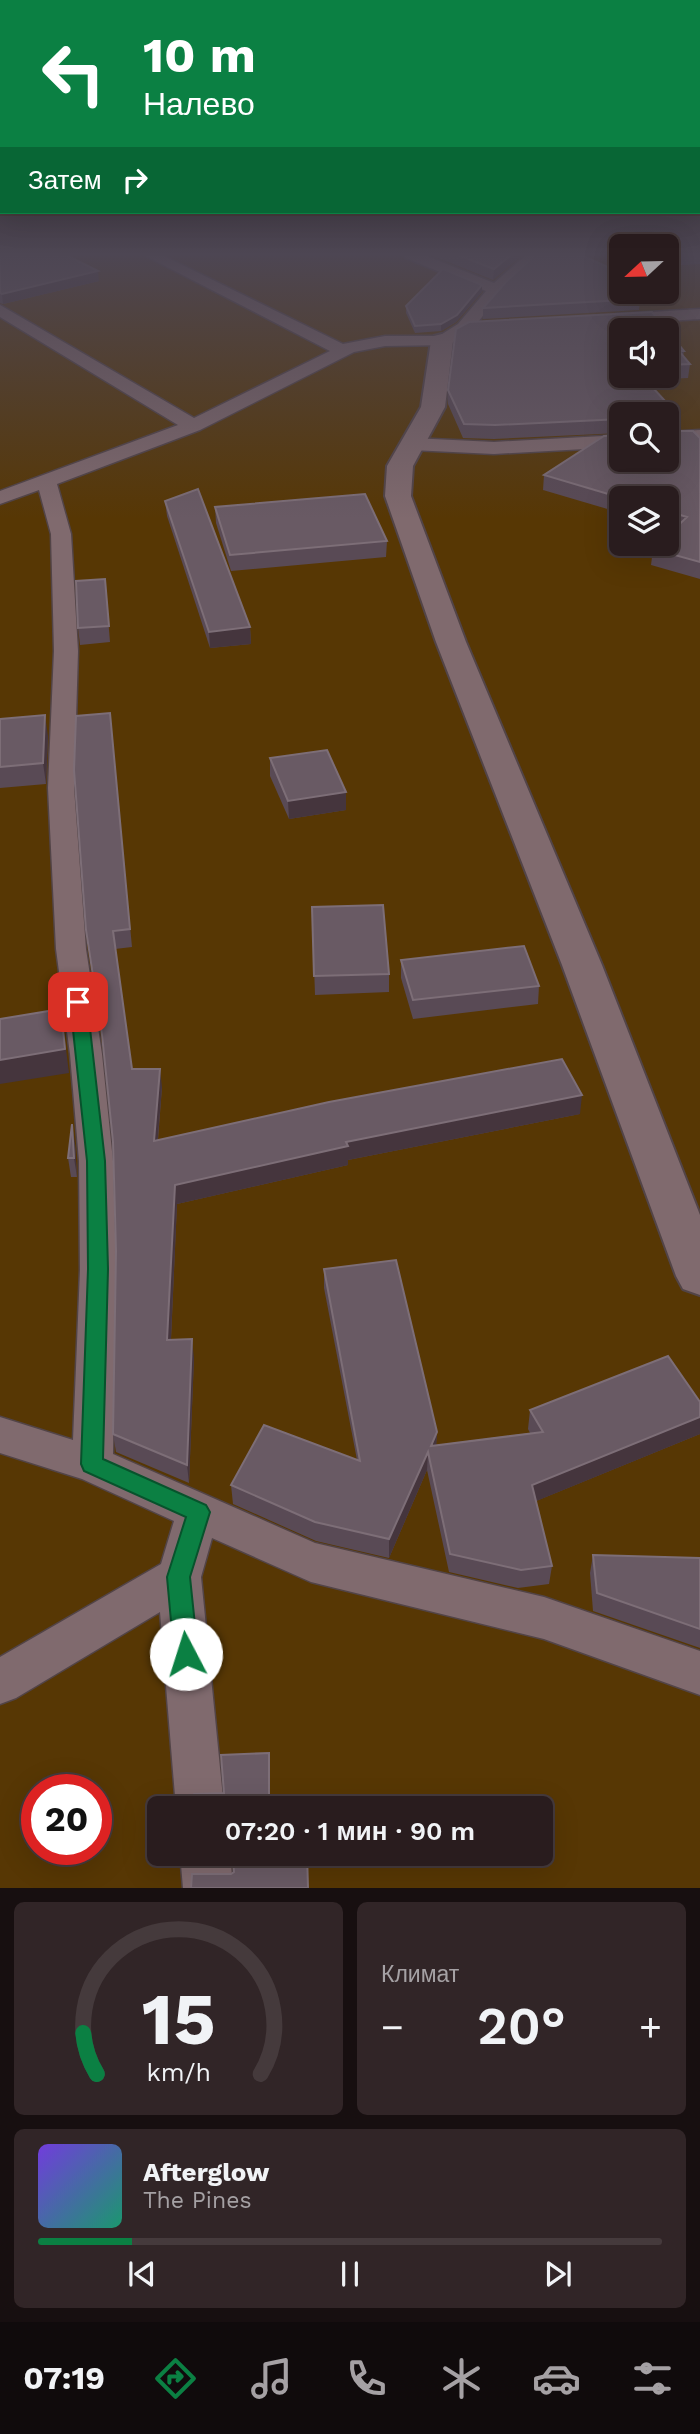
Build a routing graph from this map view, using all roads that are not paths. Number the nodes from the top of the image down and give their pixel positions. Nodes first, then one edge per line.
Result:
1 (55, 343) edge
2 (327, 343) edge
3 (376, 343) edge
4 (451, 343) edge
5 (343, 351) junction
6 (193, 426) junction
7 (700, 436) edge
8 (679, 437) edge
9 (609, 442) edge
10 (412, 444) junction
11 (46, 480) junction
12 (0, 498) edge
13 (700, 1276) edge
14 (0, 1435) edge
15 (92, 1464) junction
16 (198, 1512) junction
17 (178, 1577) junction
18 (700, 1674) edge
19 (0, 1682) edge
20 (199, 1796) edge
21 (206, 1866) edge
22 (208, 1888) edge

1 - 6 lane
2 - 5 lane
3 - 5 lane
4 - 10 street
5 - 6 lane
6 - 11 lane
7 - 8 lane
9 - 10 lane
10 - 13 street
11 - 12 lane
11 - 15 lane
14 - 15 lane
15 - 16 lane
16 - 17 lane
16 - 18 lane
17 - 19 lane
17 - 20 lane
21 - 22 lane

